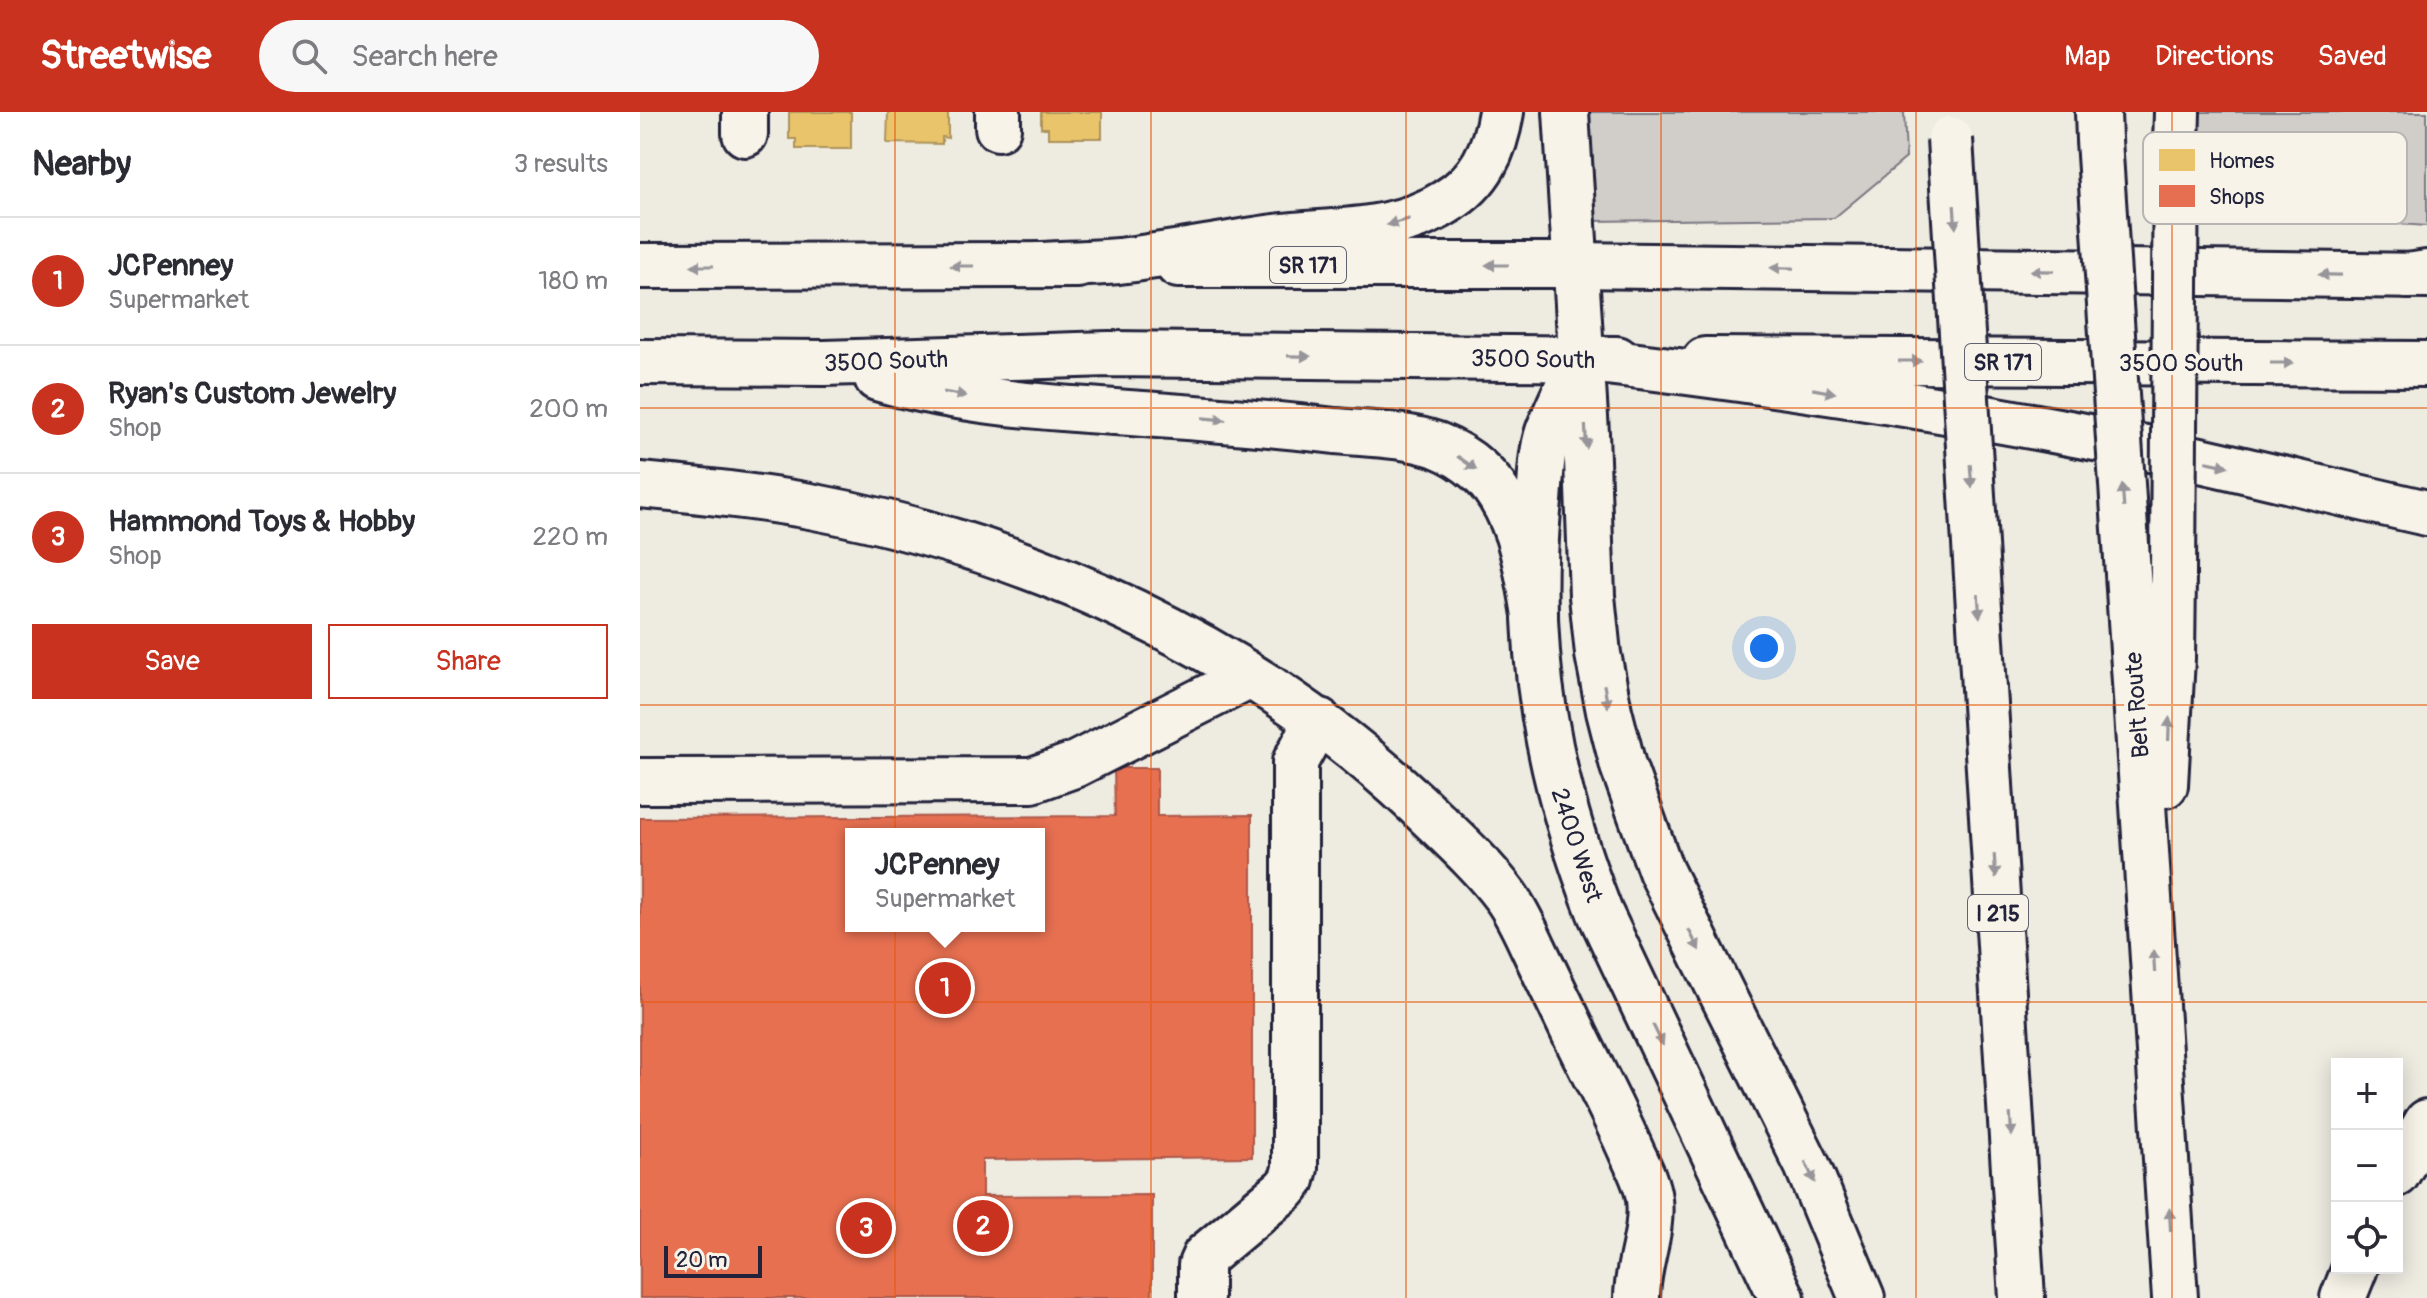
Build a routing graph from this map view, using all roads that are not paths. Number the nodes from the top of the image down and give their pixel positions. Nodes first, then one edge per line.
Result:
1 (1501, 112) edge
2 (1566, 112) edge
3 (1950, 126) edge
4 (2098, 126) edge
5 (2176, 224) edge
6 (1040, 265) junction
7 (1575, 265) junction
8 (640, 266) edge
9 (2421, 275) edge
10 (1580, 359) junction
11 (640, 362) edge
12 (825, 363) junction
13 (2427, 364) edge
14 (640, 485) edge
15 (2427, 513) edge
16 (1535, 615) junction
17 (1250, 676) junction
18 (1318, 720) junction
19 (640, 781) edge
20 (2152, 918) junction
21 (2427, 1122) edge
22 (2403, 1164) edge
23 (2353, 1274) edge
24 (1201, 1298) edge
25 (1637, 1298) edge
26 (1782, 1298) edge
27 (1862, 1298) edge
28 (2022, 1298) edge
29 (2175, 1298) edge
30 (2343, 1298) edge

1 -> 6 main road
2 - 7 main road
3 -> 28 main road, I 215, bridge
20 -> 4 main road, Belt Route, bridge
20 -> 5 main road, bridge
7 -> 6 main road, SR 171
6 -> 8 main road, SR 171
9 -> 7 main road, SR 171
7 - 10 main road
12 -> 10 main road, 3500 South / SR 171
10 -> 13 main road, 3500 South / SR 171
10 -> 15 main road
10 - 16 main road, 2400 West
10 -> 27 main road
11 - 12 main road, 3500 South / SR 171
12 -> 16 main road
14 - 17 main road
16 -> 26 main road, 2400 West
17 - 18 main road
17 - 19 main road
18 - 24 main road
18 - 25 main road
29 -> 20 main road, Belt Route
21 - 22 main road
23 - 30 main road

